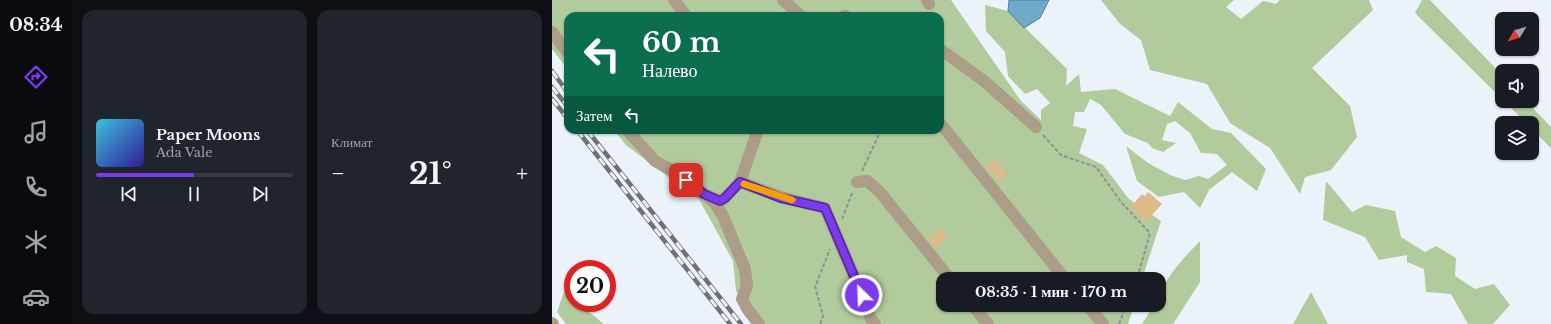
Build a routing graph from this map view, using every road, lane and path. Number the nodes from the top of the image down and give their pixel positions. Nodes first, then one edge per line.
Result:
1 (674, 0) edge
2 (783, 0) edge
3 (683, 12) edge
4 (796, 12) edge
5 (552, 32) edge
6 (564, 48) edge
7 (944, 51) edge
8 (944, 127) edge
9 (1036, 127) joint
10 (631, 134) edge
11 (757, 134) edge
12 (740, 182) junction
13 (857, 182) dead end
14 (704, 194) junction
15 (944, 272) edge
16 (1059, 272) edge
17 (1139, 272) edge
18 (978, 312) edge
19 (1093, 312) edge
20 (1123, 312) edge
21 (759, 324) edge
22 (875, 324) edge
23 (988, 324) edge
24 (1103, 324) edge
25 (1119, 324) edge

1 - 3 street
2 - 4 street
5 - 6 street
7 - 9 street
8 - 16 street
9 - 17 path
10 - 14 street
11 - 12 street
12 - 14 street
12 - 22 street
13 - 15 street
14 - 21 street
18 - 23 street
19 - 24 street
20 - 25 path

